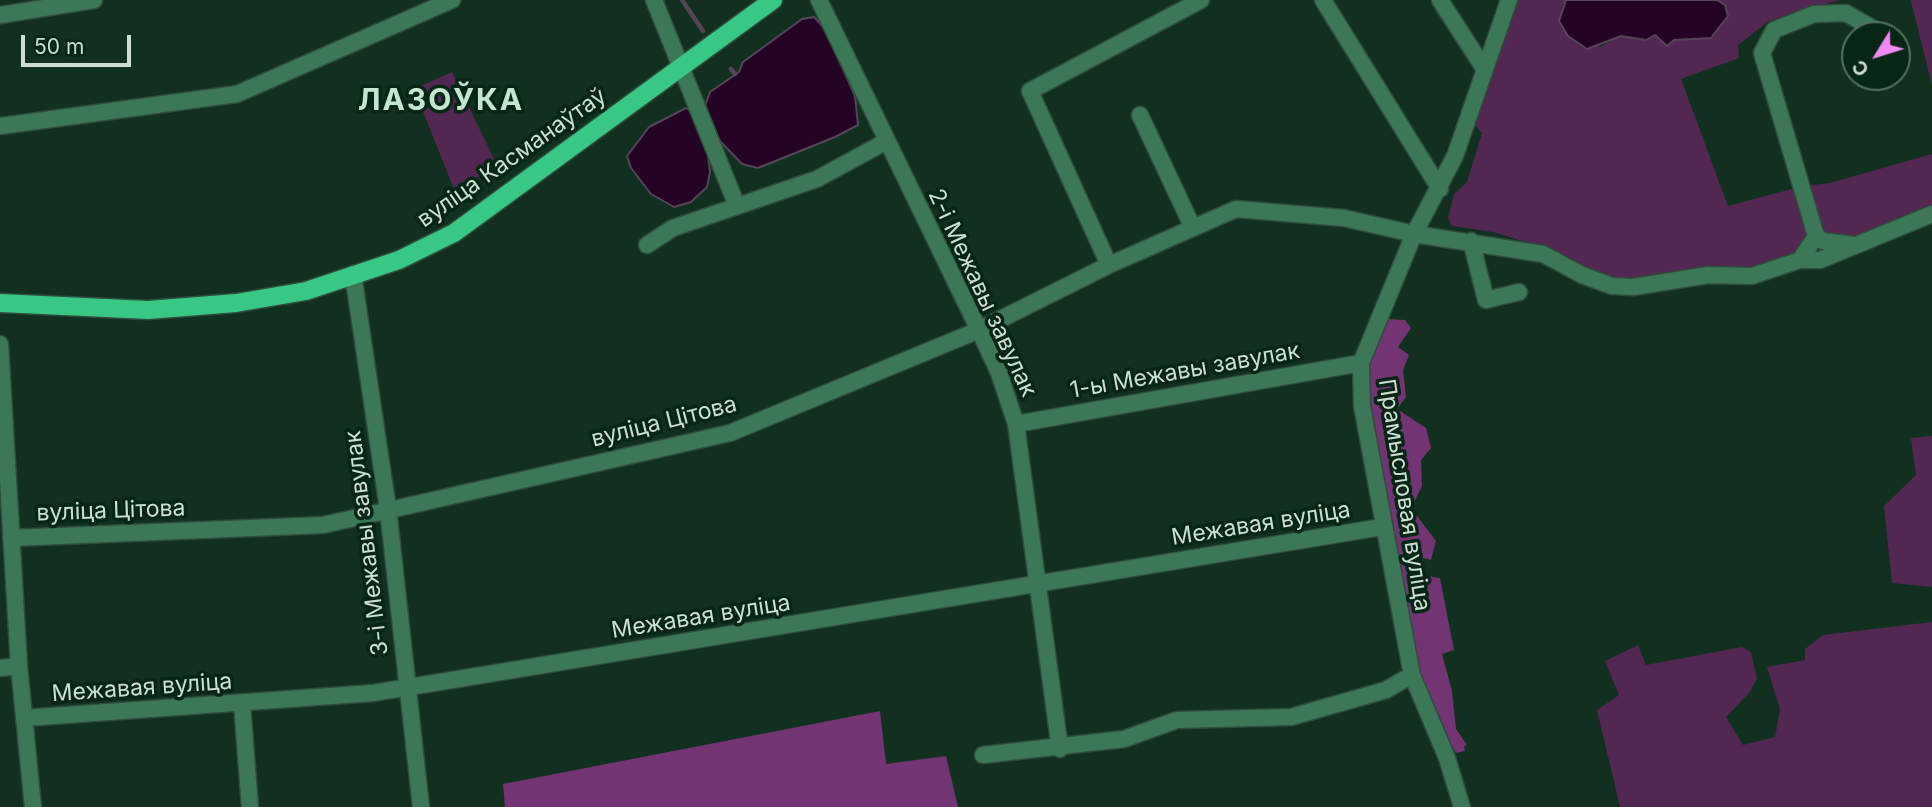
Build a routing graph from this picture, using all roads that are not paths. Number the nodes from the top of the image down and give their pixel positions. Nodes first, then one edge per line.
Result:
1 (94, 0) edge
2 (452, 0) edge
3 (773, 0) edge
4 (819, 0) edge
5 (1201, 0) edge
6 (1323, 0) edge
7 (1440, 0) edge
8 (1509, 0) edge
9 (655, 1) edge
10 (0, 15) edge
11 (1860, 21) edge
12 (682, 68) junction
13 (1485, 70) junction
14 (1140, 115) dead end
15 (0, 127) edge
16 (885, 142) junction
17 (1440, 189) junction
18 (737, 206) junction
19 (1932, 214) edge
20 (1193, 228) junction
21 (1414, 234) junction
22 (1816, 236) junction
23 (1471, 241) junction
24 (646, 245) dead end
25 (1854, 245) junction
26 (1800, 260) junction
27 (1109, 265) junction
28 (353, 274) junction
29 (1519, 292) dead end
30 (0, 303) edge
31 (979, 330) junction
32 (0, 344) edge
33 (1361, 363) junction
34 (1016, 424) junction
35 (388, 509) junction
36 (1382, 527) junction
37 (11, 538) junction
38 (1039, 584) junction
39 (19, 666) junction
40 (0, 668) edge
41 (1412, 676) junction
42 (407, 688) junction
43 (242, 704) junction
44 (24, 718) junction
45 (1060, 749) junction
46 (984, 755) dead end
47 (33, 807) edge
48 (250, 807) edge
49 (421, 807) edge
50 (1462, 807) edge

1 - 10 street
2 - 15 street
3 - 12 main road, вуліца Касманаўтаў
4 - 16 street, 2-і Межавы завулак
5 - 27 street
6 - 17 street
7 - 13 street
8 - 13 street, Прамысловая вуліца
9 - 12 street
11 - 22 street
12 - 18 street
12 - 28 main road, вуліца Касманаўтаў
13 - 17 street, Прамысловая вуліца
14 - 20 street
16 - 18 street
16 - 31 street, 2-і Межавы завулак
17 - 21 street, Прамысловая вуліца
18 - 24 street
19 - 25 street, вуліца Цітова
20 - 21 street, вуліца Цітова
20 - 27 street, вуліца Цітова
21 - 23 street, вуліца Цітова
21 - 33 street, Прамысловая вуліца
22 - 25 street
22 - 26 street
23 - 26 street, вуліца Цітова
23 - 29 street
25 - 26 street, вуліца Цітова
27 - 31 street, вуліца Цітова
28 - 30 main road, вуліца Касманаўтаў
28 - 35 street, 3-і Межавы завулак
31 - 34 street, 2-і Межавы завулак
31 - 35 street, вуліца Цітова
32 - 37 street
33 - 34 street, 1-ы Межавы завулак
33 - 36 street, Прамысловая вуліца
34 - 38 street, 2-і Межавы завулак
35 - 37 street, вуліца Цітова
35 - 42 street, 3-і Межавы завулак
36 - 38 street, Межавая вуліца
36 - 41 street, Прамысловая вуліца
37 - 39 street
38 - 42 street, Межавая вуліца
38 - 45 street, 2-і Межавы завулак
39 - 40 street
39 - 44 street
41 - 45 street
41 - 50 street, Прамысловая вуліца
42 - 43 street, Межавая вуліца
42 - 49 street, 3-і Межавы завулак
43 - 44 street, Межавая вуліца
43 - 48 street
44 - 47 street
45 - 46 street

